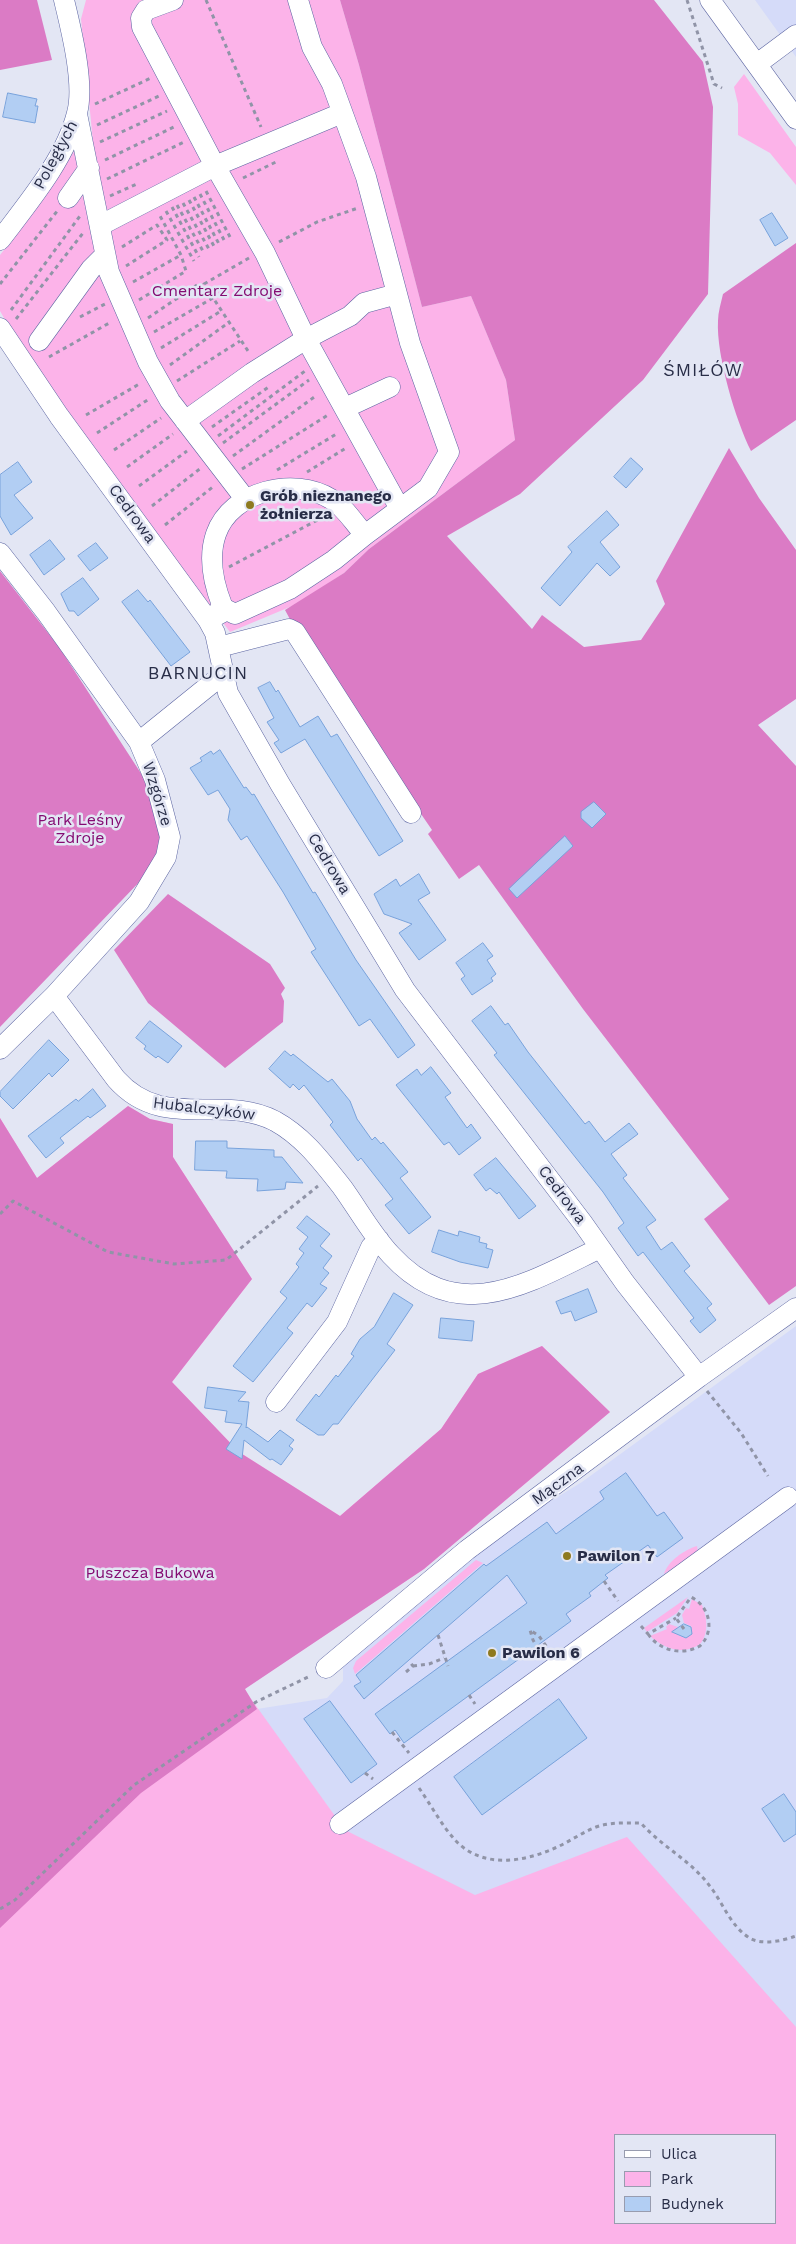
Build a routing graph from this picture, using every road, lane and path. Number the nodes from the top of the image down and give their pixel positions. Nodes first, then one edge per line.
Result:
1 (64, 0) edge
2 (173, 0) edge
3 (206, 0) edge
4 (298, 0) edge
5 (687, 0) edge
6 (710, 0) edge
7 (796, 35) edge
8 (757, 64) junction
9 (165, 71) junction
10 (722, 88) dead end
11 (186, 112) junction
12 (342, 113) junction
13 (796, 119) edge
14 (85, 143) junction
15 (268, 144) junction
16 (286, 158) dead end
17 (178, 184) junction
18 (226, 185) junction
19 (68, 198) joint
20 (372, 202) junction
21 (99, 216) junction
22 (230, 237) dead end
23 (0, 240) edge
24 (224, 240) dead end
25 (219, 244) dead end
26 (215, 248) dead end
27 (263, 250) junction
28 (210, 251) dead end
29 (204, 253) dead end
30 (105, 255) junction
31 (181, 255) junction
32 (200, 257) dead end
33 (194, 261) dead end
34 (0, 284) edge
35 (197, 285) dead end
36 (397, 294) junction
37 (213, 298) junction
38 (11, 310) dead end
39 (221, 310) junction
40 (127, 314) junction
41 (78, 319) dead end
42 (8, 324) edge
43 (306, 339) junction
44 (240, 341) junction
45 (43, 350) joint
46 (261, 367) junction
47 (324, 372) junction
48 (275, 382) dead end
49 (390, 387) dead end
50 (164, 390) junction
51 (353, 423) junction
52 (98, 433) dead end
53 (204, 446) junction
54 (114, 450) dead end
55 (127, 467) dead end
56 (273, 473) dead end
57 (305, 473) dead end
58 (139, 486) dead end
59 (246, 500) junction
60 (152, 506) dead end
61 (341, 508) junction
62 (400, 510) junction
63 (165, 525) dead end
64 (365, 535) junction
65 (0, 553) edge
66 (213, 575) junction
67 (212, 618) junction
68 (219, 647) junction
69 (222, 675) junction
70 (139, 742) junction
71 (411, 813) dead end
72 (54, 996) junction
73 (0, 1049) edge
74 (332, 1175) junction
75 (0, 1214) edge
76 (379, 1240) junction
77 (600, 1248) junction
78 (796, 1308) edge
79 (699, 1377) junction
80 (276, 1402) dead end
81 (768, 1476) dead end
82 (793, 1498) edge
83 (676, 1578) junction
84 (604, 1581) dead end
85 (691, 1597) junction
86 (629, 1613) junction
87 (676, 1618) junction
88 (684, 1629) dead end
89 (648, 1634) junction
90 (438, 1635) dead end
91 (552, 1653) dead end
92 (444, 1658) junction
93 (544, 1659) dead end
94 (409, 1661) dead end
95 (413, 1666) junction
96 (448, 1666) dead end
97 (326, 1668) joint
98 (406, 1672) dead end
99 (414, 1771) junction
100 (340, 1824) dead end
101 (0, 1909) edge
102 (796, 1936) edge

1 - 14 street, Poległych
2 - 9 street
3 - 15 path
4 - 12 street
5 - 10 path
6 - 8 street
7 - 8 street
8 - 13 street
9 - 11 street
9 - 14 path
11 - 14 path
11 - 14 path
11 - 14 path
11 - 14 path
11 - 17 street
12 - 15 street
12 - 20 street
14 - 19 street
14 - 21 street
14 - 23 street, Poległych
15 - 17 street
16 - 18 path
17 - 18 street
17 - 21 street
17 - 22 path
17 - 24 path
17 - 25 path
17 - 26 path
17 - 28 path
17 - 29 path
17 - 31 path
17 - 32 path
17 - 33 path
18 - 27 street
19 - 34 path
20 - 27 path
20 - 36 street
21 - 30 street
21 - 38 path
21 - 42 path
27 - 37 path
27 - 43 street
30 - 40 street
30 - 40 path
30 - 45 street
31 - 40 path
31 - 40 path
35 - 40 path
36 - 43 street
36 - 62 street
37 - 39 path
37 - 40 path
39 - 40 path
39 - 44 path
40 - 41 path
40 - 45 path
40 - 50 street
42 - 67 street, Cedrowa
43 - 46 street
43 - 47 street
44 - 46 path
44 - 50 path
46 - 53 street
47 - 51 street
47 - 53 path
47 - 53 path
47 - 53 path
48 - 53 path
49 - 51 street
50 - 52 path
50 - 53 street
51 - 53 path
51 - 56 path
51 - 57 path
51 - 62 street
53 - 54 path
53 - 55 path
53 - 58 path
53 - 59 street
53 - 60 path
53 - 63 path
59 - 61 street
59 - 66 street
61 - 64 street
61 - 66 path
62 - 64 street
64 - 67 street
65 - 70 street, Wzgórze
66 - 67 street
67 - 68 street, Cedrowa
68 - 69 street, Cedrowa
68 - 71 street
69 - 70 street
69 - 77 street, Cedrowa
70 - 72 street, Wzgórze
72 - 73 street, Wzgórze
72 - 74 street, Hubalczyków
74 - 75 path
74 - 76 street, Hubalczyków
76 - 77 street, Hubalczyków
76 - 80 street
77 - 79 street, Cedrowa
78 - 79 street, Mączna
79 - 81 path
79 - 97 street, Mączna
82 - 83 street
83 - 85 path
83 - 86 street
84 - 86 path
85 - 87 path
85 - 89 path
86 - 89 path
86 - 99 street
87 - 88 path
87 - 89 path
90 - 92 path
91 - 93 path
92 - 95 path
92 - 96 path
94 - 95 path
95 - 98 path
97 - 101 path
99 - 100 street
99 - 102 path

